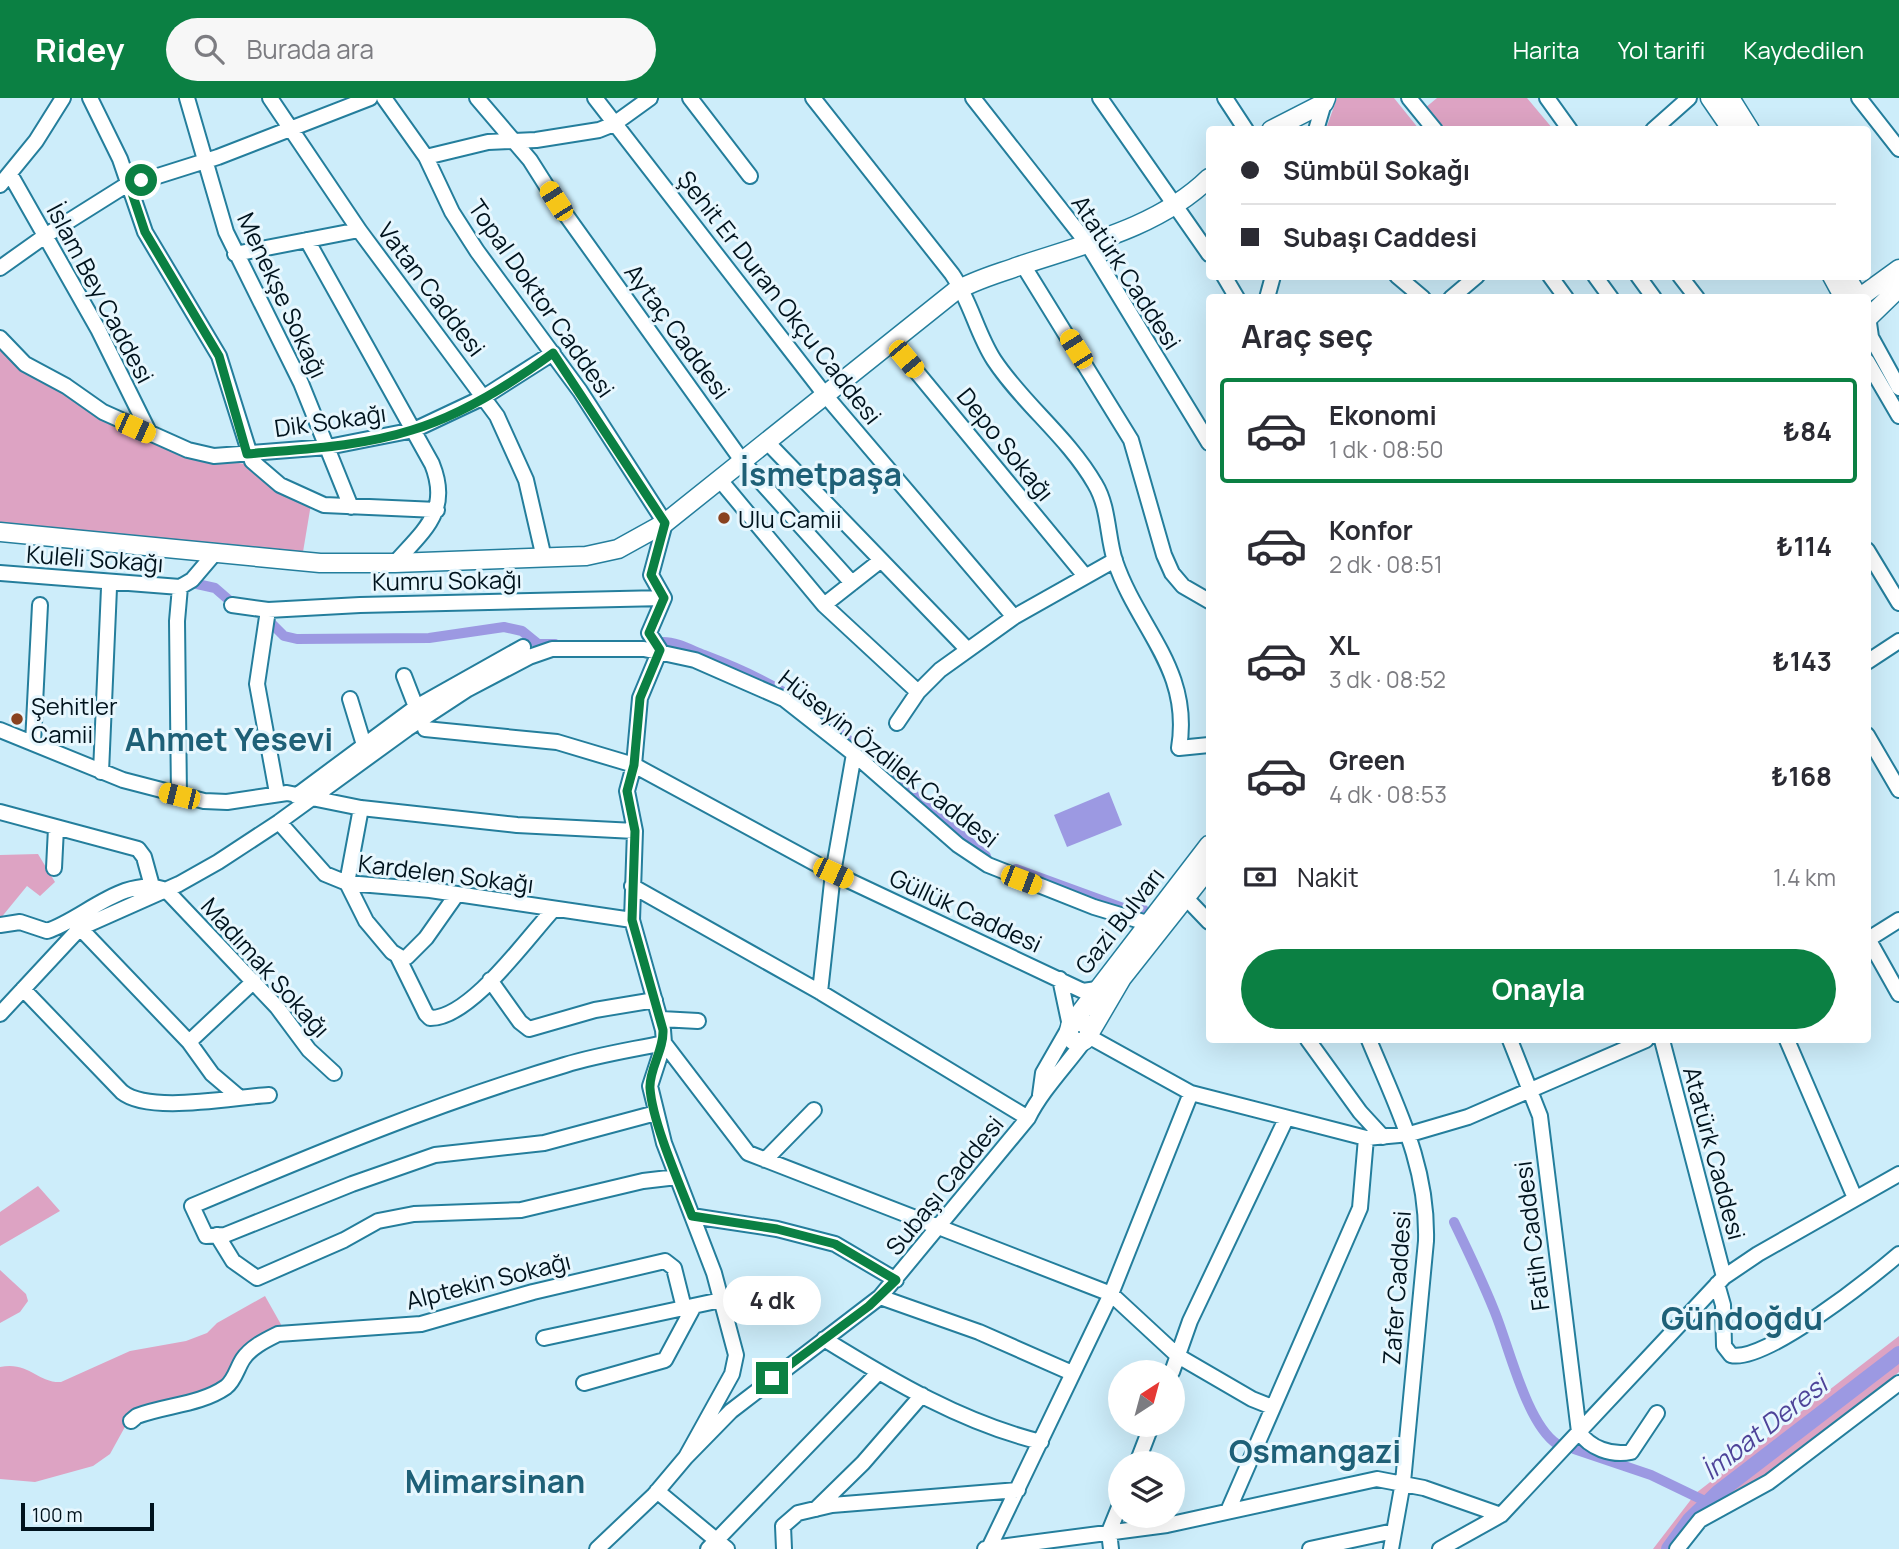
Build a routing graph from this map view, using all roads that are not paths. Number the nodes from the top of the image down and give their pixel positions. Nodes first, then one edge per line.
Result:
1 (63, 98) edge
2 (187, 98) edge
3 (270, 98) edge
4 (370, 98) edge
5 (384, 98) edge
6 (477, 98) edge
7 (595, 98) edge
8 (650, 98) edge
9 (690, 98) edge
10 (813, 98) edge
11 (973, 98) edge
12 (1100, 98) edge
13 (1225, 98) edge
14 (1548, 98) edge
15 (1689, 98) edge
16 (1710, 98) edge
17 (1730, 98) edge
18 (1859, 98) edge
19 (93, 99) edge
20 (1325, 100) edge
21 (1418, 101) edge
22 (614, 124) junction
23 (1243, 126) edge
24 (1278, 126) edge
25 (1317, 126) edge
26 (1433, 126) edge
27 (1567, 126) edge
28 (1658, 126) edge
29 (1729, 126) edge
30 (1748, 126) edge
31 (290, 128) junction
32 (512, 140) junction
33 (1899, 149) edge
34 (426, 157) junction
35 (205, 161) junction
36 (750, 176) dead end
37 (5, 179) edge
38 (1206, 181) edge
39 (129, 184) junction
40 (1177, 205) junction
41 (359, 230) junction
42 (44, 236) junction
43 (307, 240) junction
44 (1087, 243) junction
45 (1206, 249) edge
46 (236, 254) junction
47 (1023, 265) junction
48 (0, 268) edge
49 (1899, 269) edge
50 (1402, 280) edge
51 (1472, 280) edge
52 (961, 288) junction
53 (1899, 288) edge
54 (1418, 294) edge
55 (1456, 294) edge
56 (1865, 294) edge
57 (1871, 314) edge
58 (1871, 337) edge
59 (0, 338) edge
60 (892, 342) junction
61 (553, 353) junction
62 (1871, 368) edge
63 (1899, 388) edge
64 (827, 396) junction
65 (484, 397) junction
66 (1899, 416) edge
67 (414, 430) junction
68 (150, 434) junction
69 (1206, 438) edge
70 (768, 443) junction
71 (328, 447) junction
72 (247, 454) junction
73 (743, 462) junction
74 (720, 480) junction
75 (351, 507) junction
76 (437, 510) junction
77 (665, 523) junction
78 (0, 532) edge
79 (215, 553) junction
80 (1871, 557) edge
81 (544, 558) junction
82 (1115, 560) junction
83 (880, 561) junction
84 (395, 563) junction
85 (0, 573) edge
86 (1085, 576) junction
87 (852, 583) junction
88 (180, 587) junction
89 (109, 588) dead end
90 (664, 598) junction
91 (1206, 599) edge
92 (1899, 603) edge
93 (40, 605) dead end
94 (824, 605) junction
95 (232, 606) dead end
96 (268, 610) junction
97 (1014, 617) junction
98 (1899, 641) edge
99 (523, 647) dead end
100 (660, 650) junction
101 (968, 650) junction
102 (1871, 659) edge
103 (404, 676) dead end
104 (918, 692) junction
105 (349, 699) dead end
106 (416, 707) junction
107 (897, 723) dead end
108 (425, 729) dead end
109 (0, 730) edge
110 (1871, 742) edge
111 (33, 743) junction
112 (364, 745) junction
113 (1206, 745) edge
114 (854, 754) junction
115 (634, 765) junction
116 (101, 772) junction
117 (1899, 790) edge
118 (277, 793) junction
119 (179, 796) junction
120 (302, 798) junction
121 (362, 808) junction
122 (0, 812) edge
123 (279, 822) junction
124 (56, 828) junction
125 (635, 831) junction
126 (1206, 849) edge
127 (54, 868) dead end
128 (1206, 872) edge
129 (833, 873) junction
130 (347, 883) junction
131 (632, 887) junction
132 (159, 888) junction
133 (457, 894) junction
134 (1186, 898) junction
135 (552, 910) junction
136 (1206, 919) edge
137 (632, 920) junction
138 (1899, 920) edge
139 (1147, 923) junction
140 (0, 925) edge
141 (80, 928) junction
142 (1871, 937) edge
143 (1871, 944) edge
144 (398, 957) junction
145 (1060, 979) junction
146 (491, 980) junction
147 (254, 981) junction
148 (23, 989) junction
149 (1097, 989) junction
150 (820, 992) junction
151 (1899, 994) edge
152 (655, 1000) junction
153 (0, 1014) edge
154 (661, 1019) junction
155 (698, 1021) dead end
156 (1081, 1028) junction
157 (189, 1042) junction
158 (663, 1043) junction
159 (1310, 1043) edge
160 (1370, 1043) edge
161 (1511, 1043) edge
162 (1639, 1043) edge
163 (1663, 1043) edge
164 (1788, 1043) edge
165 (334, 1073) dead end
166 (1532, 1090) junction
167 (1191, 1093) junction
168 (269, 1095) dead end
169 (1040, 1095) junction
170 (239, 1097) junction
171 (814, 1110) dead end
172 (656, 1113) junction
173 (1028, 1118) junction
174 (1286, 1119) junction
175 (1410, 1134) junction
176 (1383, 1137) junction
177 (1366, 1138) junction
178 (765, 1160) junction
179 (1899, 1174) edge
180 (677, 1177) junction
181 (1855, 1198) junction
182 (692, 1216) junction
183 (936, 1227) junction
184 (217, 1235) junction
185 (1899, 1254) edge
186 (896, 1280) junction
187 (1721, 1281) junction
188 (1111, 1294) junction
189 (880, 1297) junction
190 (794, 1299) dead end
191 (721, 1300) junction
192 (689, 1307) junction
193 (544, 1338) dead end
194 (824, 1339) junction
195 (1178, 1356) junction
196 (1176, 1360) edge
197 (878, 1373) junction
198 (1072, 1373) junction
199 (584, 1382) dead end
200 (1899, 1383) edge
201 (922, 1395) junction
202 (1272, 1407) junction
203 (1657, 1413) dead end
204 (131, 1422) dead end
205 (1578, 1432) junction
206 (1041, 1442) junction
207 (685, 1457) junction
208 (1403, 1482) junction
209 (1018, 1490) junction
210 (657, 1491) junction
211 (816, 1509) junction
212 (1228, 1511) junction
213 (1501, 1515) junction
214 (1111, 1528) edge
215 (1394, 1531) junction
216 (1110, 1532) junction
217 (717, 1546) edge
218 (597, 1549) edge
219 (783, 1549) edge
220 (987, 1549) edge
221 (1111, 1549) edge
222 (1310, 1549) edge
223 (1391, 1549) edge
224 (1440, 1549) edge
225 (1677, 1549) edge

1 - 37 street
2 - 35 street, Menekşe Sokağı
3 - 31 street, Vatan Caddesi
4 - 31 street
5 - 34 street, Topal Doktor Caddesi
6 - 32 street, Aytaç Caddesi
7 - 22 street, Şehit Er Duran Okçu Caddesi
8 - 22 street
9 - 36 street
10 - 52 street
11 - 44 street, Atatürk Caddesi
12 - 40 street
13 - 23 street
14 - 27 street
15 - 28 street
16 - 29 main road
17 - 30 main road
18 - 33 street
19 - 39 street
20 - 24 main road
20 - 25 street
21 - 26 street
22 - 32 street
22 - 64 street, Şehit Er Duran Okçu Caddesi
31 - 35 street
31 - 41 street, Vatan Caddesi
32 - 34 street
32 - 73 street, Aytaç Caddesi
34 - 61 street, Topal Doktor Caddesi
35 - 39 street
35 - 46 street, Menekşe Sokağı
37 - 42 street, İslam Bey Caddesi
38 - 40 main road
39 - 42 street
39 - 72 street
40 - 44 main road
40 - 45 street
41 - 43 street
41 - 65 street, Vatan Caddesi
42 - 48 street
42 - 68 street, İslam Bey Caddesi
43 - 46 street
43 - 67 street
44 - 47 main road
44 - 69 street, Atatürk Caddesi
46 - 71 street, Menekşe Sokağı
47 - 52 main road
47 - 91 street
49 - 56 main road
50 - 54 street
51 - 55 street
52 - 60 main road
52 - 82 street
53 - 57 main road
58 - 63 street
59 - 68 street, Dik Sokağı
60 - 64 main road
60 - 86 street, Depo Sokağı
61 - 65 street, Dik Sokağı
61 - 77 street, Topal Doktor Caddesi
62 - 66 street
64 - 70 main road
64 - 97 street, Şehit Er Duran Okçu Caddesi
65 - 67 street, Dik Sokağı
65 - 81 street, Vatan Caddesi
67 - 71 street, Dik Sokağı
67 - 76 street
68 - 72 street, Dik Sokağı
70 - 73 main road
70 - 83 street
71 - 72 street, Dik Sokağı
71 - 75 street, Menekşe Sokağı
72 - 75 street
73 - 74 main road
73 - 87 street, Aytaç Caddesi
74 - 77 main road
74 - 94 street
75 - 76 street
76 - 84 street
77 - 81 main road
77 - 90 street
78 - 79 main road
79 - 84 main road
79 - 88 street, Kuleli Sokağı
80 - 92 street
81 - 84 main road
82 - 86 street
82 - 113 street
83 - 87 street
83 - 101 street
85 - 88 street, Kuleli Sokağı
86 - 97 street
87 - 94 street
88 - 119 street
89 - 116 street
90 - 96 street, Kumru Sokağı
90 - 100 street
93 - 111 street
94 - 104 street
95 - 96 street, Kumru Sokağı
96 - 118 street
97 - 101 street
98 - 102 street
99 - 106 street, Hüseyin Özdilek Caddesi
100 - 114 street, Hüseyin Özdilek Caddesi
100 - 115 street
100 - 120 street, Hüseyin Özdilek Caddesi
101 - 104 street
103 - 106 street
104 - 107 street
105 - 112 street
106 - 112 street, Hüseyin Özdilek Caddesi
108 - 115 street, Güllük Caddesi
109 - 111 street
110 - 117 street
111 - 116 street
112 - 120 street, Hüseyin Özdilek Caddesi
114 - 129 street
114 - 139 street, Hüseyin Özdilek Caddesi
115 - 125 street
115 - 129 street, Güllük Caddesi
116 - 119 street
118 - 119 street
118 - 120 street
120 - 121 street
120 - 123 street, Hüseyin Özdilek Caddesi
121 - 125 street
121 - 130 street
122 - 124 street
123 - 130 street, Kardelen Sokağı
123 - 132 street, Hüseyin Özdilek Caddesi
124 - 127 street
124 - 132 street
125 - 131 street
126 - 139 main road, Gazi Bulvarı
128 - 134 main road, Gazi Bulvarı
129 - 145 street, Güllük Caddesi
129 - 150 street
130 - 133 street, Kardelen Sokağı
130 - 144 street
131 - 137 street
131 - 150 street
132 - 140 street, Hüseyin Özdilek Caddesi
132 - 141 street, Hüseyin Özdilek Caddesi
132 - 147 street, Madımak Sokağı
133 - 135 street, Kardelen Sokağı
133 - 144 street
134 - 136 street
134 - 156 main road, Gazi Bulvarı
135 - 137 street, Kardelen Sokağı
135 - 146 street
137 - 152 street
138 - 142 street
139 - 149 main road, Gazi Bulvarı
141 - 148 street, Hüseyin Özdilek Caddesi
141 - 157 street
143 - 151 street
144 - 146 street
145 - 149 street, Güllük Caddesi
145 - 156 street, Güllük Caddesi
146 - 152 street
147 - 157 street
147 - 165 street, Madımak Sokağı
148 - 153 street, Hüseyin Özdilek Caddesi
148 - 170 street
149 - 156 main road, Gazi Bulvarı
150 - 173 street
152 - 154 street
154 - 155 street
154 - 158 street
156 - 167 street
156 - 169 street, Subaşı Caddesi
156 - 169 street, Subaşı Caddesi
157 - 170 street
158 - 172 street
158 - 178 street
158 - 184 street
159 - 176 street
160 - 175 street, Zafer Caddesi
161 - 166 street, Fatih Caddesi
162 - 166 street
163 - 187 street, Atatürk Caddesi
164 - 181 street
166 - 175 street
166 - 205 street, Fatih Caddesi
167 - 174 street
167 - 188 street
168 - 170 street
169 - 173 street, Subaşı Caddesi
171 - 178 street
172 - 180 street
172 - 184 street
173 - 183 street, Subaşı Caddesi
174 - 177 street
174 - 195 street
175 - 176 street
175 - 208 street, Zafer Caddesi
176 - 177 street
177 - 202 street
178 - 183 street
179 - 181 street
180 - 182 street
180 - 184 street
181 - 187 street
182 - 186 street
182 - 191 street
183 - 186 street, Subaşı Caddesi
183 - 188 street
185 - 187 street, Atatürk Caddesi
186 - 189 street, Subaşı Caddesi
187 - 205 street
188 - 195 street
188 - 198 street
189 - 194 street, Subaşı Caddesi
189 - 198 street
190 - 191 street
191 - 192 street
191 - 207 street
192 - 193 street
192 - 199 street
192 - 204 street, Alptekin Sokağı
194 - 197 street
194 - 207 street, Subaşı Caddesi
195 - 196 street
195 - 202 street
197 - 201 street
197 - 217 street
198 - 206 street
200 - 225 street
201 - 206 street
201 - 211 street
202 - 212 street
203 - 205 street
205 - 213 street
206 - 209 street
207 - 210 street, Subaşı Caddesi
208 - 212 street
208 - 213 street
208 - 215 street, Zafer Caddesi
209 - 211 street
209 - 220 street
210 - 217 street
210 - 218 street, Subaşı Caddesi
211 - 219 street
212 - 216 street
213 - 224 street
214 - 216 street
215 - 222 street
215 - 223 street, Zafer Caddesi
216 - 220 street
216 - 221 street

